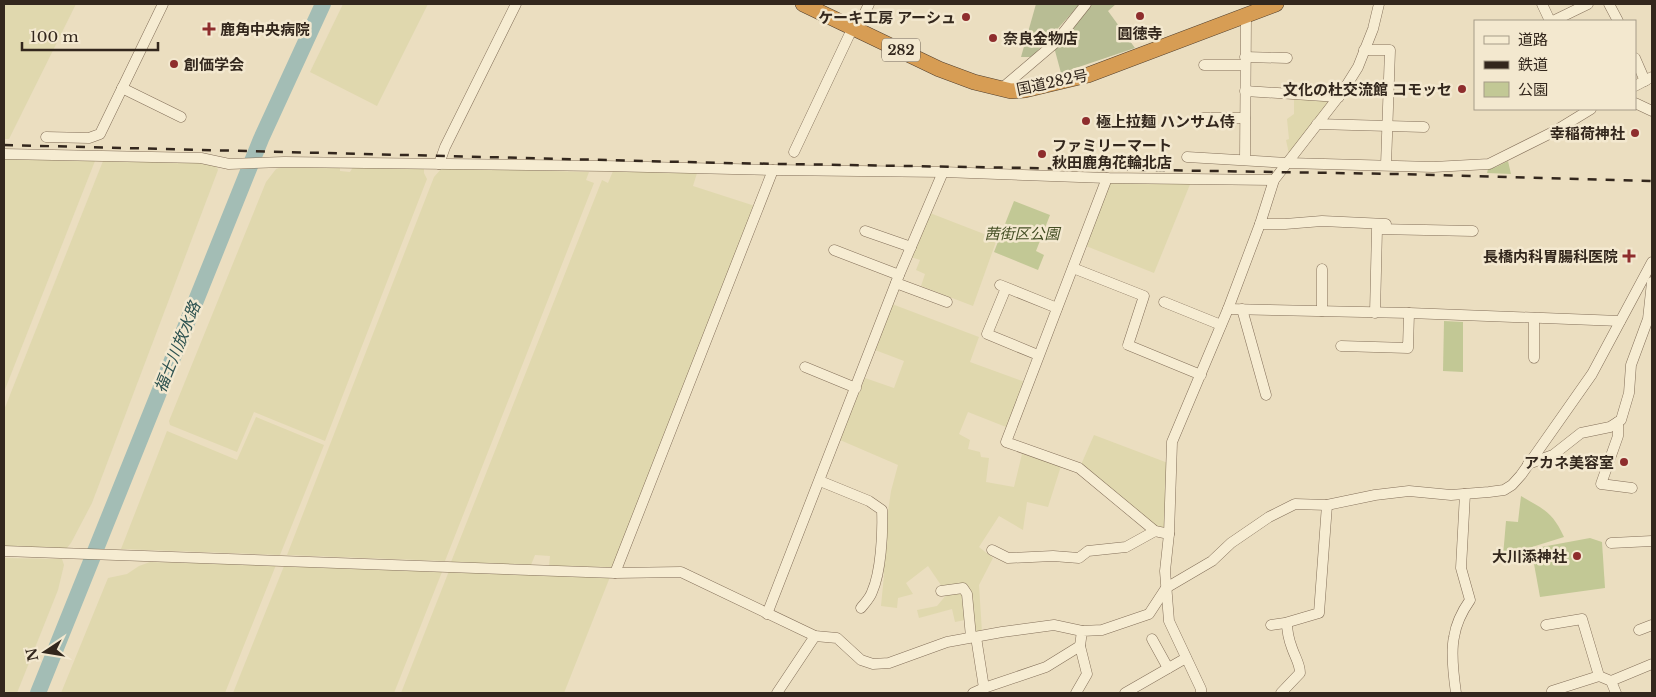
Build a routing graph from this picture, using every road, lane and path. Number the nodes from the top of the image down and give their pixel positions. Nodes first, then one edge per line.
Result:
1 (163, 4) edge
2 (516, 4) edge
3 (803, 4) edge
4 (869, 4) edge
5 (1086, 4) edge
6 (1276, 4) edge
7 (1379, 4) edge
8 (1542, 4) edge
9 (1588, 4) edge
10 (1609, 4) edge
11 (1246, 16) junction
12 (1550, 20) edge
13 (1553, 20) edge
14 (1617, 20) edge
15 (855, 28) junction
16 (1364, 50) junction
17 (1287, 58) dead end
18 (1636, 60) edge
19 (1245, 61) junction
20 (1204, 65) dead end
21 (1649, 79) edge
22 (1636, 86) edge
23 (122, 88) junction
24 (1001, 89) junction
25 (1245, 91) junction
26 (1339, 97) junction
27 (1636, 103) edge
28 (1589, 110) edge
29 (1652, 111) edge
30 (181, 116) dead end
31 (1202, 118) dead end
32 (1245, 118) junction
33 (1317, 124) junction
34 (1388, 126) junction
35 (1424, 127) dead end
36 (46, 138) dead end
37 (794, 152) dead end
38 (4, 154) edge
39 (1187, 157) dead end
40 (1245, 160) junction
41 (1288, 163) junction
42 (439, 164) junction
43 (1386, 166) junction
44 (773, 170) junction
45 (943, 172) junction
46 (1107, 178) junction
47 (1274, 180) junction
48 (1260, 224) junction
49 (1388, 230) junction
50 (865, 231) dead end
51 (1473, 231) dead end
52 (911, 247) junction
53 (834, 250) dead end
54 (1652, 265) edge
55 (1073, 268) junction
56 (1322, 269) dead end
57 (898, 279) junction
58 (1652, 282) edge
59 (947, 302) dead end
60 (1164, 302) dead end
61 (1056, 308) junction
62 (1228, 309) junction
63 (1242, 309) junction
64 (1322, 311) junction
65 (1375, 312) junction
66 (1409, 313) junction
67 (1534, 318) junction
68 (1620, 321) junction
69 (1221, 324) junction
70 (1341, 346) dead end
71 (1038, 355) junction
72 (1534, 358) dead end
73 (805, 367) dead end
74 (1201, 375) junction
75 (856, 388) junction
76 (1266, 395) dead end
77 (1618, 422) junction
78 (1528, 464) junction
79 (820, 481) junction
80 (1632, 488) dead end
81 (1465, 494) junction
82 (1327, 505) junction
83 (1155, 531) junction
84 (1169, 534) junction
85 (1652, 541) edge
86 (1611, 543) dead end
87 (992, 550) dead end
88 (4, 551) edge
89 (615, 573) junction
90 (1166, 588) junction
91 (941, 590) dead end
92 (861, 608) dead end
93 (767, 614) junction
94 (1287, 623) junction
95 (1271, 625) dead end
96 (1546, 625) dead end
97 (1652, 626) edge
98 (1639, 630) dead end
99 (1082, 631) junction
100 (815, 636) junction
101 (974, 637) junction
102 (1152, 639) dead end
103 (1080, 646) junction
104 (1186, 658) junction
105 (1652, 664) edge
106 (1168, 668) junction
107 (1599, 676) junction
108 (1611, 681) junction
109 (984, 688) junction
110 (1552, 691) dead end
111 (778, 693) edge
112 (973, 693) edge
113 (1076, 693) edge
114 (1125, 693) edge
115 (1201, 693) edge
116 (1281, 693) edge
117 (1456, 693) edge
118 (1616, 693) edge

1 - 23 street
2 - 42 street
3 - 15 highway, 国道282号 / 282
4 - 15 street
5 - 24 street
6 - 11 highway, 国道282号 / 282
7 - 16 street
8 - 12 street
9 - 13 street
10 - 14 street
11 - 19 street
11 - 24 highway, 国道282号 / 282
15 - 24 highway, 国道282号 / 282
15 - 37 street
16 - 26 street
16 - 34 street
17 - 19 street
18 - 21 street
19 - 20 street
19 - 25 street
21 - 22 street
23 - 30 street
23 - 36 street
25 - 26 street
25 - 32 street
26 - 33 street
27 - 29 street
28 - 43 street
31 - 32 street
32 - 40 street
33 - 34 street
33 - 41 street
34 - 35 street
34 - 43 street
38 - 42 street
39 - 40 street
40 - 41 street
41 - 43 street
41 - 47 street
42 - 44 street
44 - 45 street
44 - 89 street
45 - 46 street
45 - 52 street
46 - 47 street
46 - 55 street
47 - 48 street
48 - 49 street
48 - 62 street
49 - 51 street
49 - 65 street
50 - 52 street
52 - 57 street
53 - 57 street
54 - 68 street
55 - 61 street
55 - 74 street
56 - 64 street
57 - 59 street
57 - 75 street
58 - 77 street
60 - 69 street
61 - 71 street
61 - 71 street
62 - 63 street
62 - 69 street
63 - 64 street
63 - 76 street
64 - 65 street
65 - 66 street
66 - 67 street
66 - 70 street
67 - 68 street
67 - 72 street
68 - 78 street
69 - 74 street
71 - 83 street
73 - 75 street
74 - 84 street
75 - 79 street
77 - 78 street
77 - 80 street
78 - 81 street
79 - 92 street
79 - 93 street
81 - 82 street
81 - 117 street
82 - 90 street
82 - 94 street
83 - 84 street
83 - 87 street
84 - 90 street
85 - 86 street
88 - 89 street
89 - 93 street
90 - 99 street
90 - 104 street
91 - 101 street
93 - 100 street
94 - 95 street
94 - 116 street
96 - 107 street
97 - 98 street
99 - 101 street
99 - 103 street
100 - 101 street
100 - 111 street
101 - 109 street
102 - 106 street
103 - 109 street
103 - 113 street
104 - 106 street
104 - 115 street
105 - 108 street
106 - 114 street
107 - 108 street
107 - 110 street
108 - 118 street
109 - 112 street

